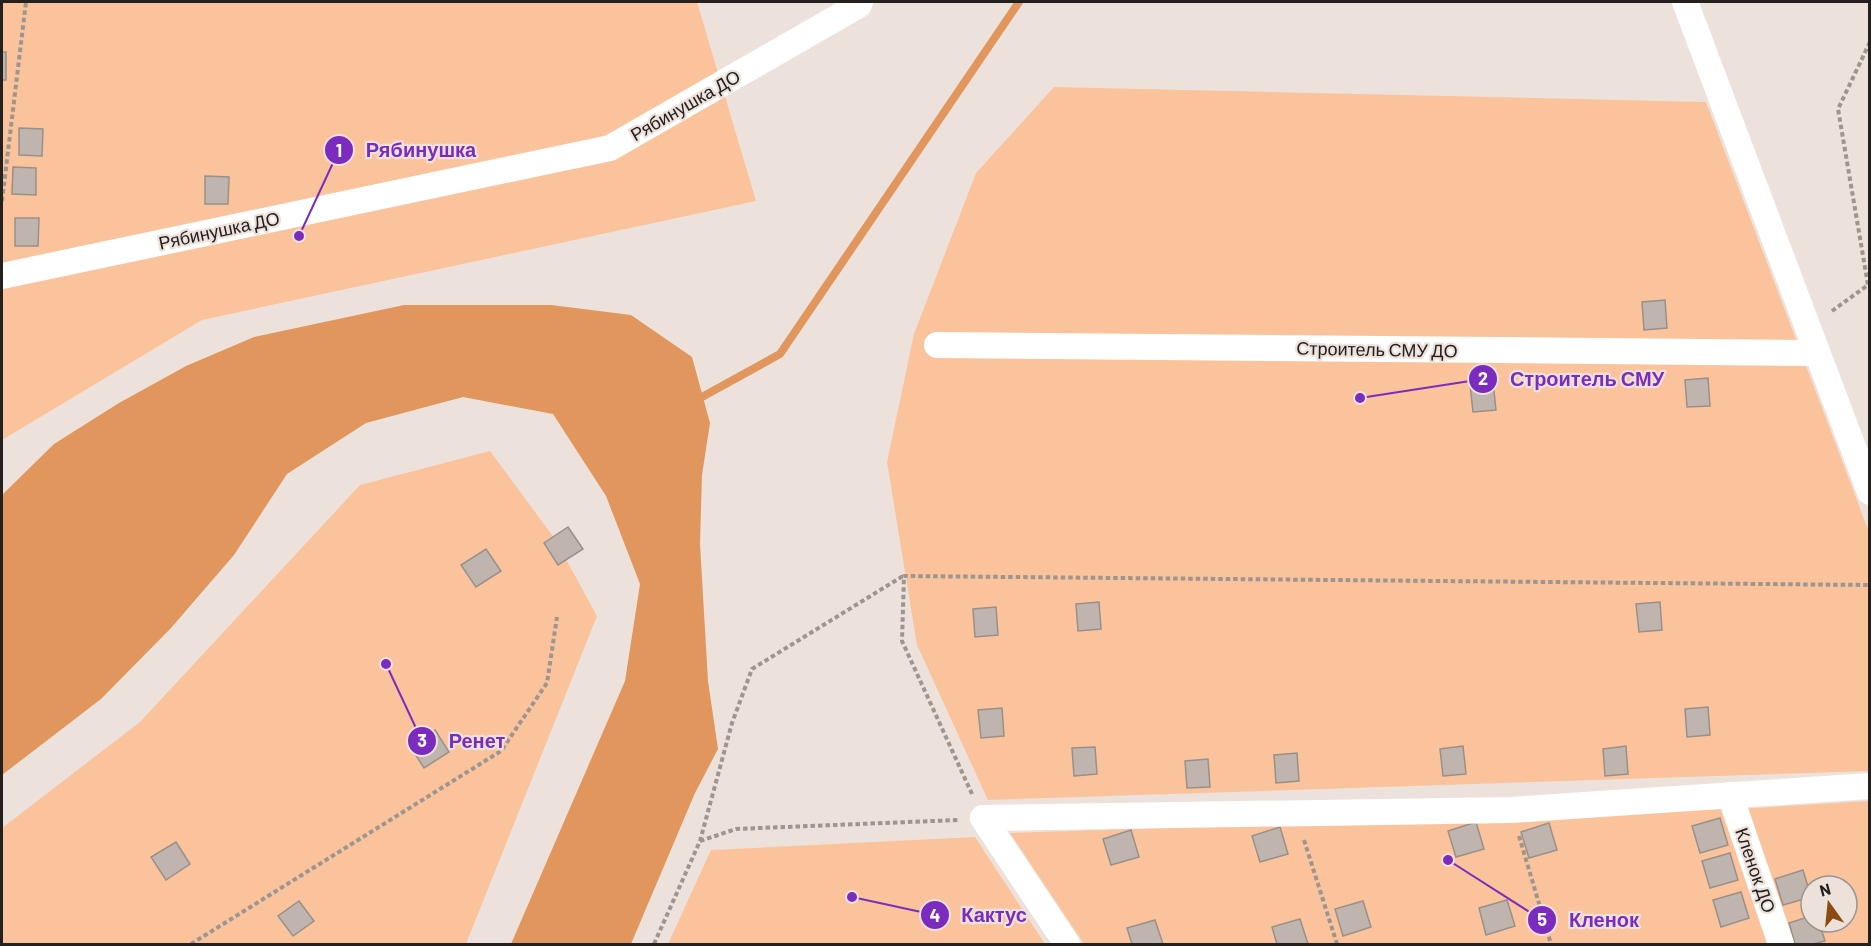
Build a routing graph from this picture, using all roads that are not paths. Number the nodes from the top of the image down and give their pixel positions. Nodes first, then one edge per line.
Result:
1 (860, 2) edge
2 (1685, 2) edge
3 (2, 276) edge
4 (937, 345) dead end
5 (1817, 353) junction
6 (1869, 492) edge
7 (1869, 786) edge
8 (1731, 795) junction
9 (1067, 945) edge
10 (1781, 945) edge

1 - 3 street, Рябинушка ДО
2 - 5 street
4 - 5 street, Строитель СМУ ДО
5 - 6 street
7 - 8 street
8 - 9 street
8 - 10 street, Кленок ДО

